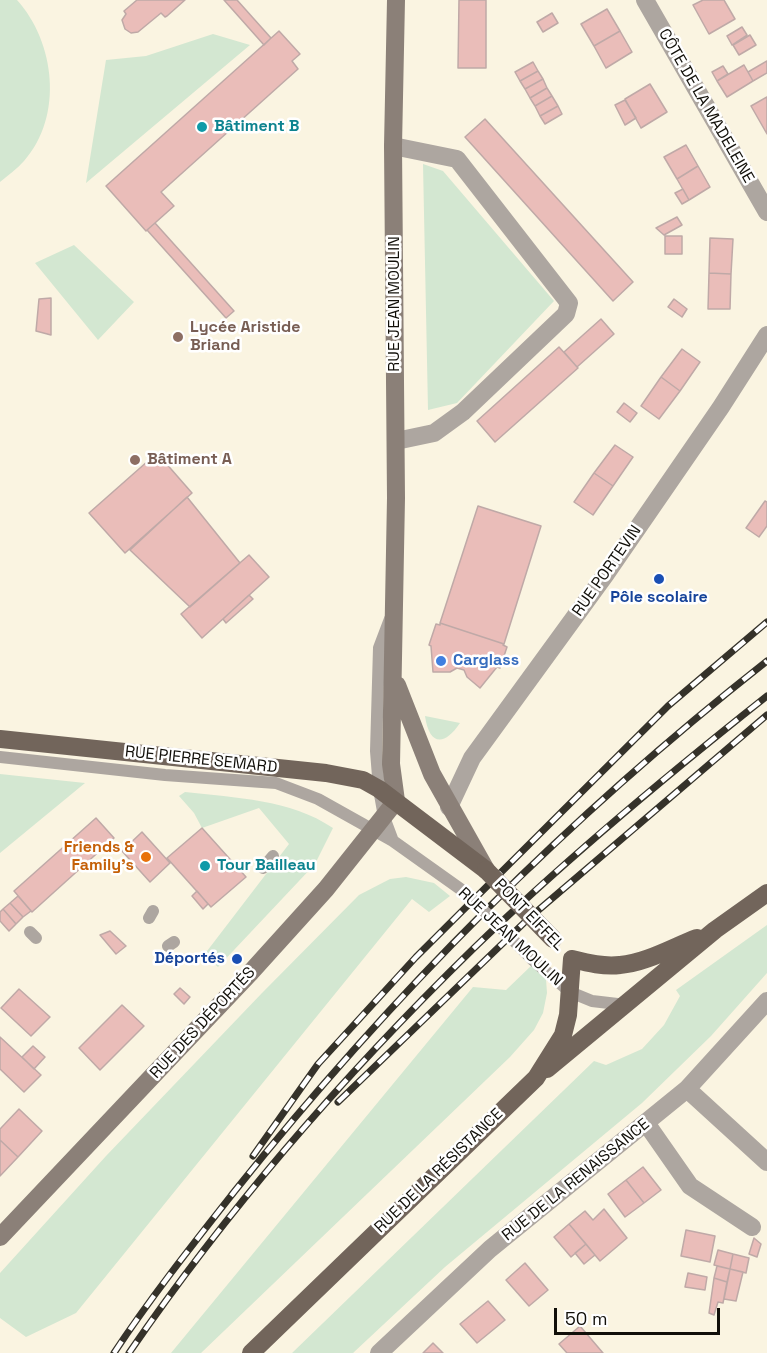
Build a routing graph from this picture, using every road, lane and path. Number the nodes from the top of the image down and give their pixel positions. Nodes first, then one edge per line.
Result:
1 (396, 0) edge
2 (645, 0) edge
3 (393, 146) junction
4 (767, 212) edge
5 (767, 335) edge
6 (396, 441) junction
7 (394, 607) junction
8 (394, 678) junction
9 (0, 739) edge
10 (0, 757) edge
11 (378, 777) junction
12 (396, 801) junction
13 (449, 807) junction
14 (379, 824) junction
15 (273, 856) dead end
16 (263, 868) dead end
17 (486, 870) junction
18 (767, 893) edge
19 (715, 930) junction
20 (572, 959) junction
21 (570, 992) junction
22 (767, 1001) edge
23 (626, 1005) junction
24 (536, 1078) junction
25 (687, 1089) junction
26 (646, 1123) junction
27 (767, 1162) edge
28 (752, 1227) dead end
29 (0, 1237) edge
30 (251, 1353) edge
31 (380, 1353) edge

1 - 3 main road, RUE JEAN MOULIN
2 - 4 street, CÔTE DE LA MADELEINE
3 - 6 main road, RUE JEAN MOULIN
3 - 6 street
5 - 13 street, RUE PORTEVIN
6 - 7 main road, RUE JEAN MOULIN
7 - 8 main road, RUE JEAN MOULIN
7 - 11 lane, RUE JEAN MOULIN
8 - 11 main road, RUE JEAN MOULIN
8 - 13 main road, RUE JEAN MOULIN
9 - 11 main road, RUE PIERRE SEMARD
10 - 14 lane
11 - 12 main road, RUE PIERRE SEMARD
11 - 12 main road, RUE JEAN MOULIN
11 - 14 lane, RUE JEAN MOULIN
12 - 14 main road, RUE DES DÉPORTÉS
12 - 17 main road, PONT EIFFEL
13 - 17 main road, PONT EIFFEL
14 - 21 lane, RUE JEAN MOULIN, bridge
14 - 29 main road, RUE DES DÉPORTÉS
15 - 16 lane
17 - 20 main road, PONT EIFFEL, bridge
18 - 19 main road
19 - 20 main road
19 - 23 main road
20 - 21 main road, RUE DE LA RÉSISTANCE
21 - 23 lane, RUE JEAN MOULIN
21 - 24 main road, RUE DE LA RÉSISTANCE
22 - 25 street, RUE DE LA RENAISSANCE
23 - 24 main road
24 - 30 main road, RUE DE LA RÉSISTANCE
25 - 26 street, RUE DE LA RENAISSANCE
25 - 27 street
26 - 28 street
26 - 31 street, RUE DE LA RENAISSANCE

